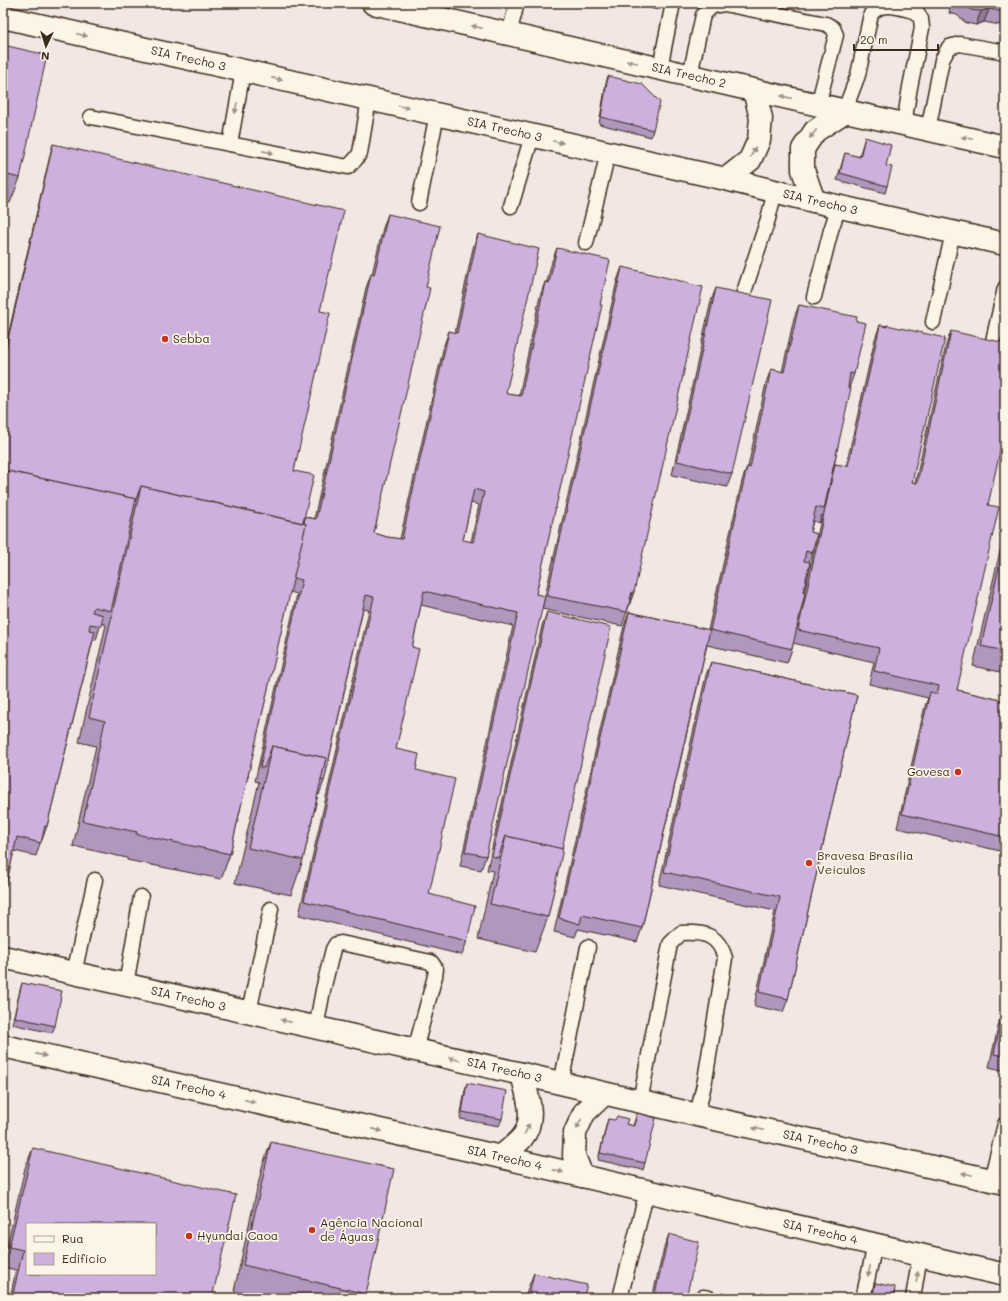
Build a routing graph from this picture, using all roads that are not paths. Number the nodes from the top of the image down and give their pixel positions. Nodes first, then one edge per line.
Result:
1 (373, 3) edge
2 (516, 3) edge
3 (674, 3) edge
4 (3, 17) edge
5 (509, 34) junction
6 (1005, 52) edge
7 (660, 68) junction
8 (243, 71) junction
9 (690, 75) junction
10 (754, 90) junction
11 (369, 100) junction
12 (818, 105) junction
13 (844, 112) junction
14 (437, 114) junction
15 (91, 117) dead end
16 (904, 124) junction
17 (928, 130) junction
18 (532, 136) junction
19 (230, 144) junction
20 (1005, 147) edge
21 (608, 153) junction
22 (726, 179) junction
23 (775, 191) junction
24 (814, 201) junction
25 (419, 203) dead end
26 (511, 206) dead end
27 (839, 206) junction
28 (953, 232) junction
29 (586, 243) dead end
30 (1005, 244) edge
31 (1005, 288) edge
32 (744, 292) edge
33 (814, 297) dead end
34 (934, 322) dead end
35 (993, 341) edge
36 (94, 880) dead end
37 (141, 897) dead end
38 (271, 909) dead end
39 (588, 947) dead end
40 (3, 957) edge
41 (74, 972) junction
42 (126, 985) junction
43 (248, 1012) junction
44 (316, 1028) junction
45 (3, 1046) edge
46 (414, 1050) junction
47 (522, 1074) junction
48 (561, 1084) junction
49 (604, 1094) junction
50 (640, 1102) junction
51 (697, 1115) junction
52 (1005, 1124) edge
53 (501, 1158) junction
54 (582, 1176) junction
55 (998, 1181) edge
56 (647, 1192) junction
57 (875, 1245) junction
58 (920, 1255) junction
59 (1005, 1275) edge
60 (620, 1298) edge
61 (863, 1298) edge
62 (913, 1298) edge

5 -> 1 main road, SIA Trecho 2
2 - 5 lane
3 - 7 lane
4 -> 8 main road, SIA Trecho 3
7 -> 5 main road, SIA Trecho 2
6 - 17 lane
7 - 9 main road, SIA Trecho 2
8 -> 11 main road, SIA Trecho 3
8 -> 19 lane
9 - 10 main road, SIA Trecho 2
9 - 12 lane
12 -> 10 main road, SIA Trecho 2
22 -> 10 main road
11 -> 14 main road, SIA Trecho 3
19 -> 11 lane
12 - 13 main road, SIA Trecho 2
13 - 16 main road, SIA Trecho 2
13 - 16 lane
13 -> 24 main road
14 - 18 main road, SIA Trecho 3
14 - 25 lane
15 - 19 lane
16 - 17 main road, SIA Trecho 2
20 -> 17 main road, SIA Trecho 2
18 -> 21 main road, SIA Trecho 3
18 - 26 lane
21 - 22 main road, SIA Trecho 3
21 - 29 lane
22 - 23 main road, SIA Trecho 3
23 - 24 main road, SIA Trecho 3
23 - 32 lane
24 - 27 main road, SIA Trecho 3
27 - 28 main road, SIA Trecho 3
27 - 33 lane
28 - 30 main road, SIA Trecho 3
28 - 34 lane
31 - 35 lane
36 - 41 lane
37 - 42 lane
38 - 43 lane
39 - 48 lane
40 - 41 main road, SIA Trecho 3
41 - 42 main road, SIA Trecho 3
42 - 43 main road, SIA Trecho 3
44 -> 43 main road, SIA Trecho 3
44 - 46 main road, SIA Trecho 3
44 - 46 lane
45 -> 53 main road, SIA Trecho 4
47 -> 46 main road, SIA Trecho 3
47 - 48 main road, SIA Trecho 3
53 -> 47 main road
48 - 49 main road, SIA Trecho 3
49 - 50 main road, SIA Trecho 3
49 -> 54 main road
50 - 51 main road, SIA Trecho 3
50 - 51 lane
55 -> 51 main road, SIA Trecho 3
52 - 55 lane
53 -> 54 main road, SIA Trecho 4
54 - 56 main road, SIA Trecho 4
56 - 57 main road, SIA Trecho 4
56 - 60 lane
57 - 58 main road, SIA Trecho 4
57 -> 61 lane
58 - 59 main road, SIA Trecho 4
62 -> 58 lane

